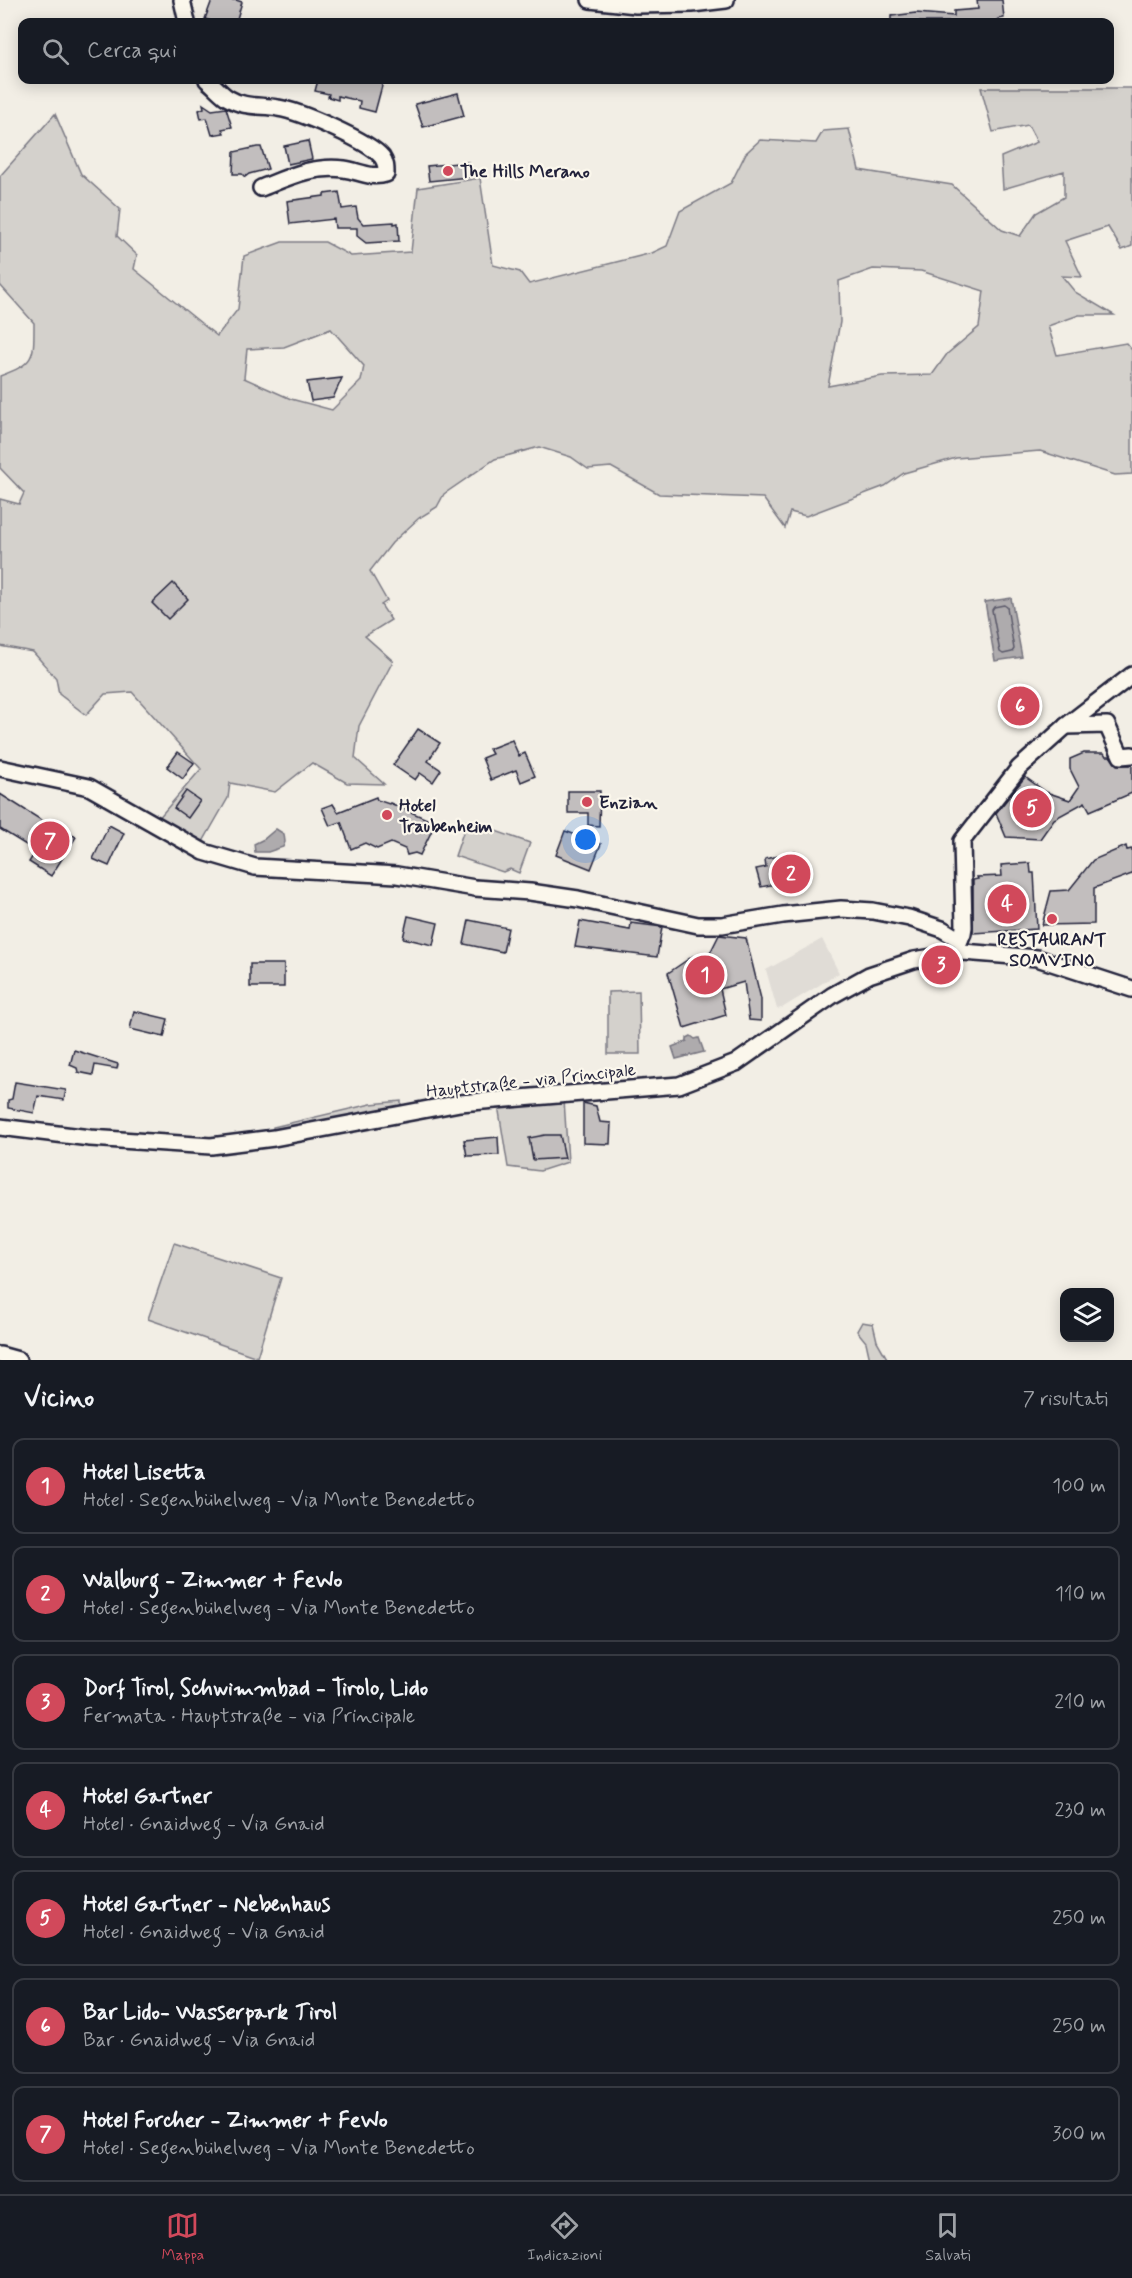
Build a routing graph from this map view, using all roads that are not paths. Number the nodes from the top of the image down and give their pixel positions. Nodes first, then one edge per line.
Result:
1 (182, 0) edge
2 (590, 0) edge
3 (726, 0) edge
4 (608, 1) edge
5 (186, 18) edge
6 (212, 84) edge
7 (261, 188) dead end
8 (1132, 675) edge
9 (1066, 726) junction
10 (1132, 755) edge
11 (0, 768) edge
12 (961, 946) junction
13 (1132, 989) edge
14 (0, 1127) edge
15 (0, 1354) edge
16 (18, 1360) edge

1 - 5 street
2 - 4 street
3 - 4 street
6 - 7 street
8 - 9 street
9 - 10 street
9 - 12 street
11 - 12 street
12 - 13 street
12 - 14 street, Hauptstraße - via Principale
15 - 16 street

